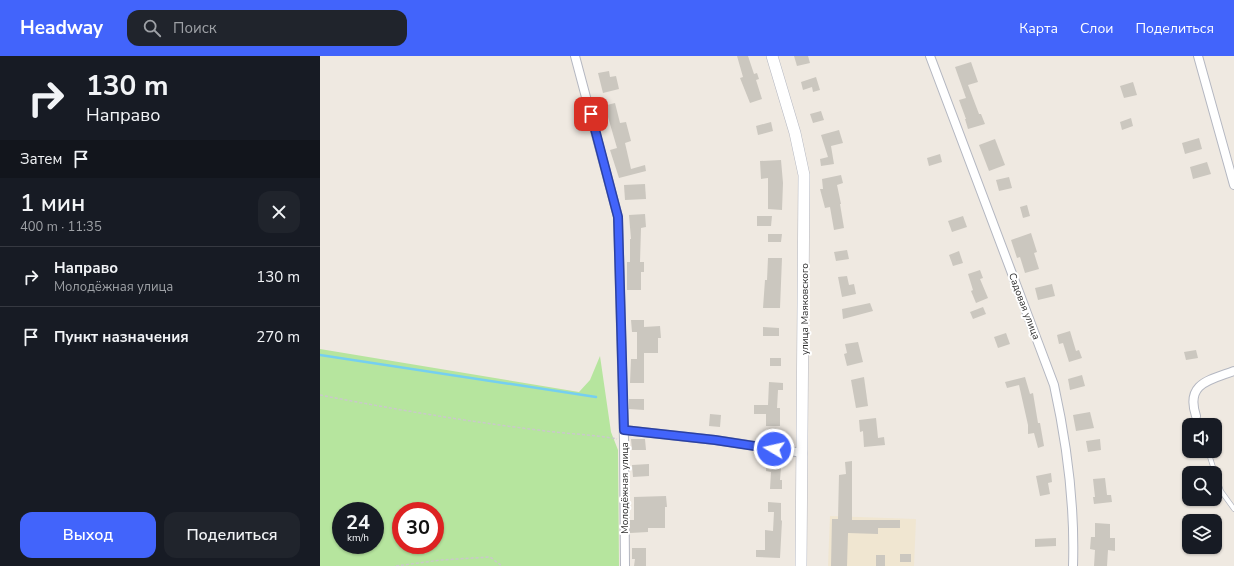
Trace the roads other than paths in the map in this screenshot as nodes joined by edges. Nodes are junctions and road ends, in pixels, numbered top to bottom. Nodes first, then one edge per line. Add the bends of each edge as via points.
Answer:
1 (575, 56) edge
2 (772, 56) edge
3 (930, 56) edge
4 (1198, 56) edge
5 (1234, 185) edge
6 (1234, 371) edge
7 (1196, 416) edge
8 (624, 430) junction
9 (803, 453) junction
10 (1222, 494) edge
11 (1234, 509) edge
12 (625, 566) edge
13 (801, 566) edge
14 (1074, 566) edge

1 - 8 street, Молодёжная улица via 618,217
2 - 9 street, улица Маяковского via 795,133 804,175
3 - 14 street, Садовая улица via 1054,385 1064,429 1072,492
4 - 5 street
6 - 7 street via 1208,379 1196,389 1193,406
8 - 9 street
8 - 12 street, Молодёжная улица
9 - 13 street, улица Маяковского
10 - 11 lane

